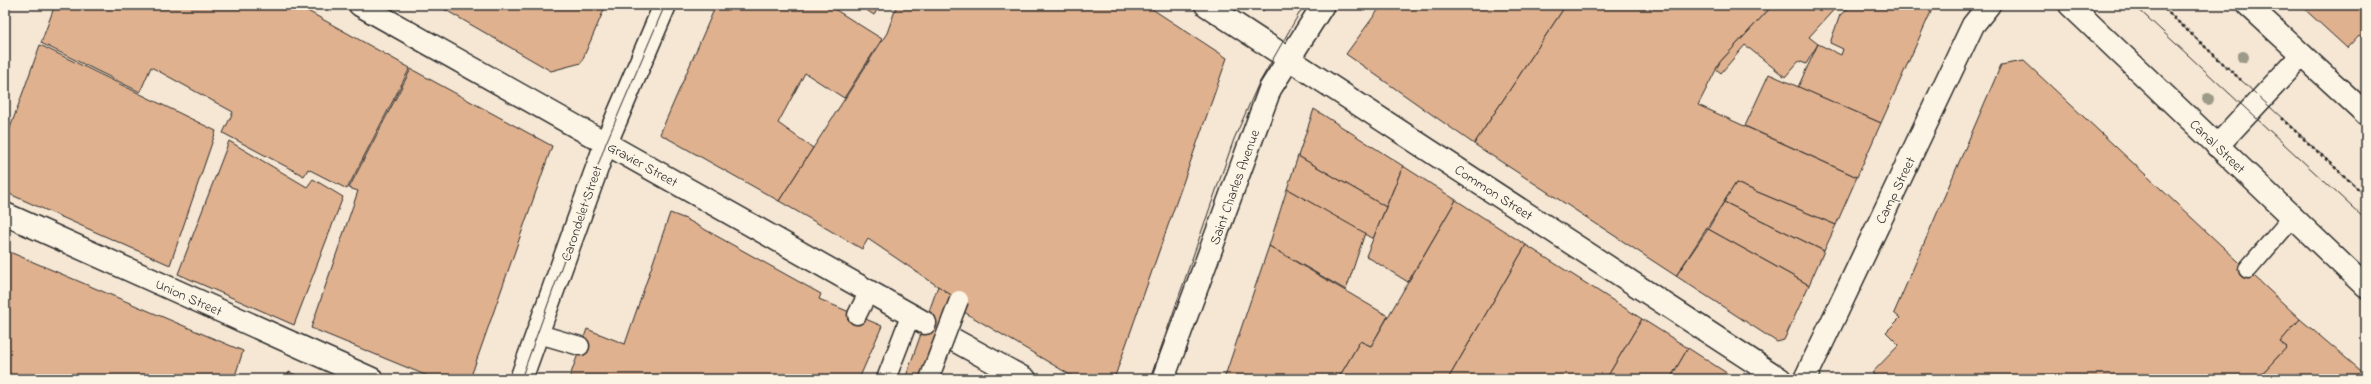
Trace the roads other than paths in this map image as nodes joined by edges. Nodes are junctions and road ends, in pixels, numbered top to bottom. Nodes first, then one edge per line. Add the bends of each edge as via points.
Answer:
1 (360, 5) edge
2 (665, 5) edge
3 (1206, 5) edge
4 (1324, 5) edge
5 (1990, 5) edge
6 (2070, 5) edge
7 (2248, 5) edge
8 (2302, 55) junction
9 (1288, 58) junction
10 (2366, 114) edge
11 (606, 143) junction
12 (2217, 146) junction
13 (5, 214) edge
14 (2293, 218) junction
15 (2248, 269) dead end
16 (2366, 287) edge
17 (869, 291) junction
18 (959, 300) dead end
19 (857, 315) dead end
20 (933, 327) junction
21 (538, 334) junction
22 (580, 346) dead end
23 (372, 379) edge
24 (522, 379) edge
25 (886, 379) edge
26 (923, 379) edge
27 (929, 379) edge
28 (1025, 379) edge
29 (1163, 379) edge
30 (1780, 379) edge
31 (1805, 379) edge

1 - 11 street, Gravier Street
2 - 11 street, Carondelet Street
3 - 9 street, Common Street
4 - 9 street, Saint Charles Avenue
5 - 31 street, Camp Street via 1973,25
6 - 12 street, Canal Street
7 - 8 street
8 - 10 street
8 - 12 street
9 - 29 street, Saint Charles Avenue via 1270,89
9 - 30 street, Common Street
11 - 17 street, Gravier Street
11 - 21 street, Carondelet Street
12 - 14 street, Canal Street
13 - 23 street, Union Street
14 - 15 lane
14 - 16 street, Canal Street
17 - 19 lane
17 - 20 street, Gravier Street
18 - 27 lane, bridge
20 - 25 lane
20 - 26 lane
20 - 28 street, Gravier Street
21 - 22 lane
21 - 24 street, Carondelet Street

